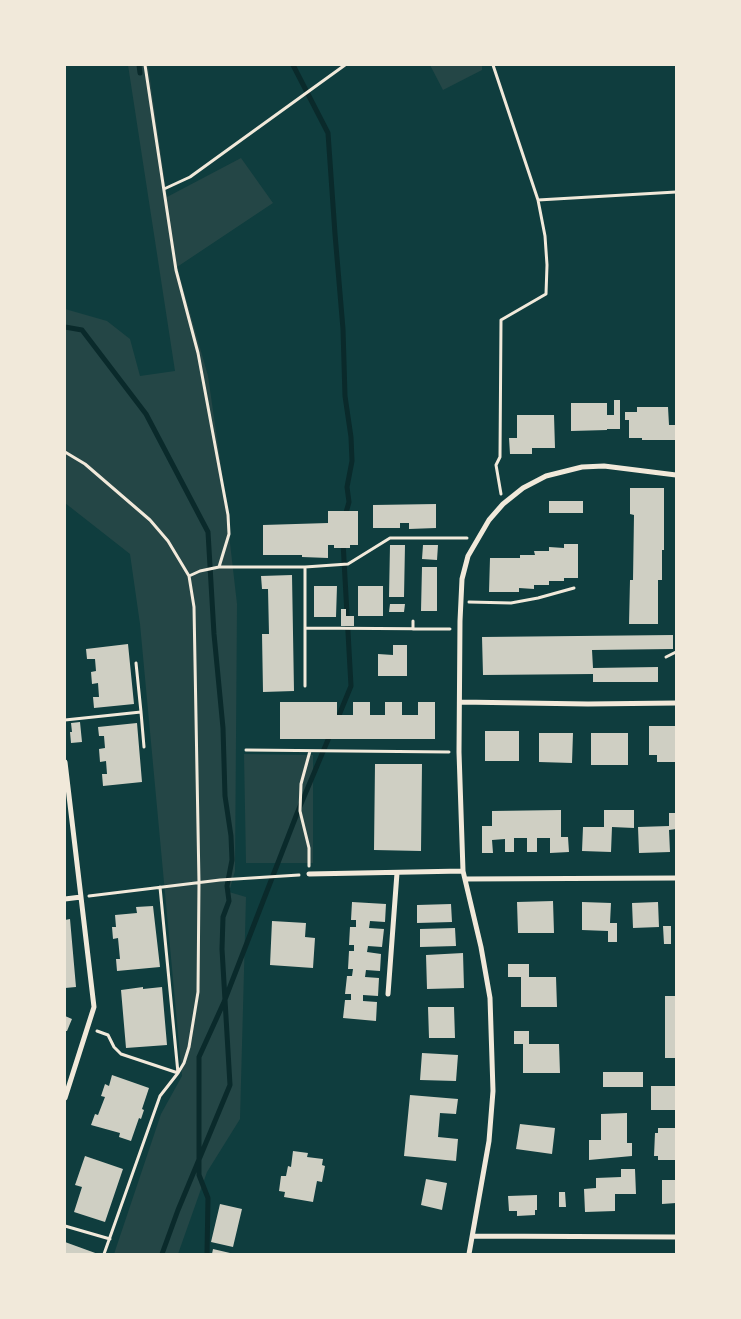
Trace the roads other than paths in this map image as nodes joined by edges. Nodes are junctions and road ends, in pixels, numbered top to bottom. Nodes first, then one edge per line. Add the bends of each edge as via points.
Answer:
1 (676, 475) edge
2 (460, 702) junction
3 (676, 704) edge
4 (65, 762) edge
5 (462, 871) junction
6 (397, 873) junction
7 (309, 874) road end
8 (676, 878) edge
9 (465, 879) junction
10 (81, 897) junction
11 (65, 898) edge
12 (388, 994) dead end
13 (65, 1098) edge
14 (473, 1236) junction
15 (676, 1237) edge
16 (469, 1254) edge

1 - 2 street via 604,466 582,467 546,476 503,504 477,538 462,579
2 - 3 street
2 - 5 street
4 - 10 street
5 - 6 street
5 - 9 street
6 - 7 street
6 - 12 street
8 - 9 street
9 - 14 street via 490,998 492,1034 493,1091 489,1141
10 - 11 street
10 - 13 street via 94,1007
14 - 15 street
14 - 16 street

